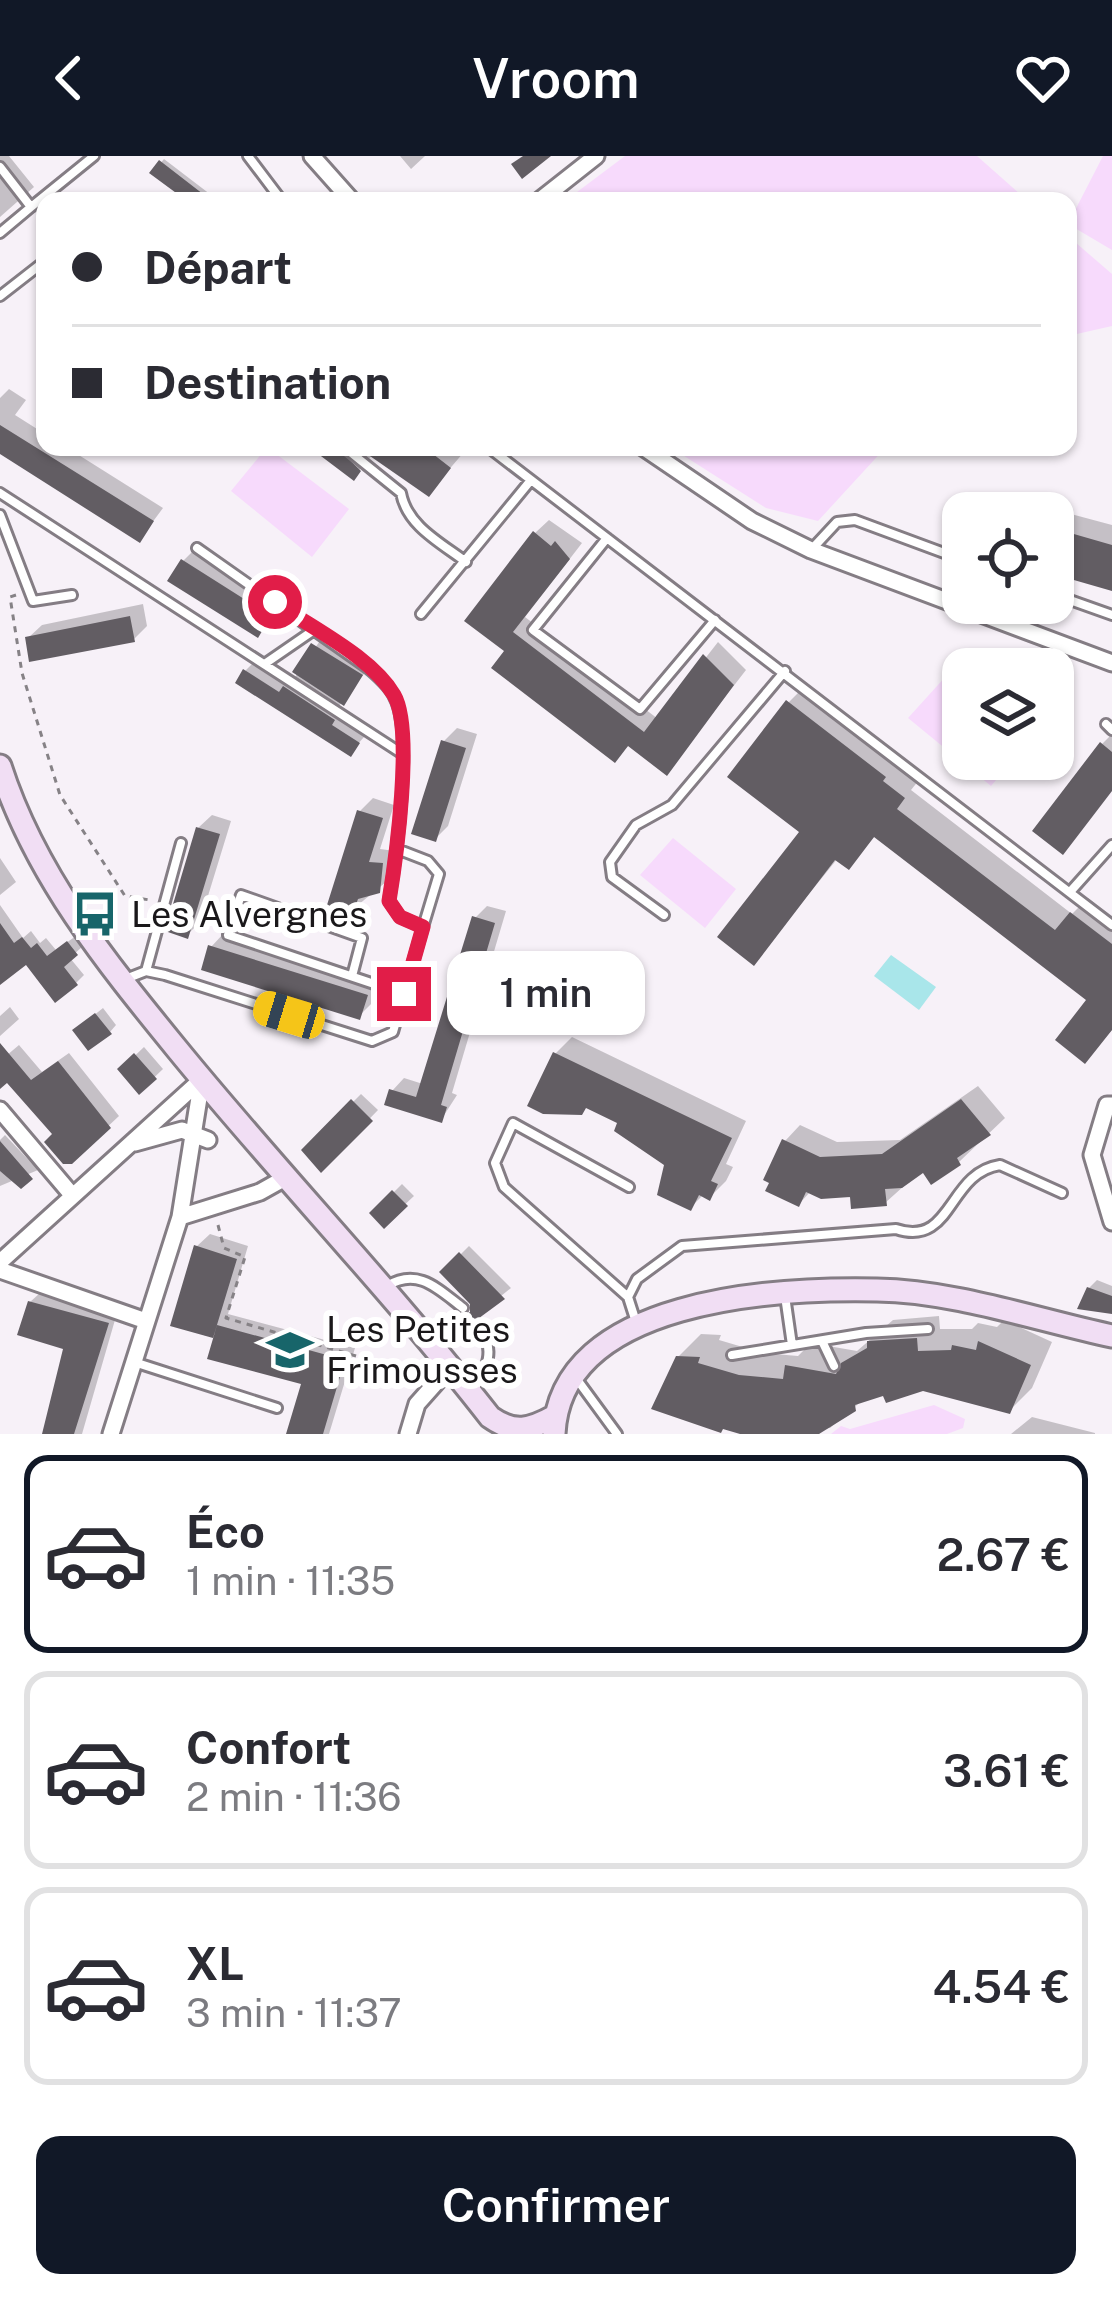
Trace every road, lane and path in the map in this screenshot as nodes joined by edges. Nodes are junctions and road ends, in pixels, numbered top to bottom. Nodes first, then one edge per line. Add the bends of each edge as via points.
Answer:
1 (94, 156) edge
2 (248, 156) edge
3 (313, 156) edge
4 (596, 156) edge
5 (0, 167) edge
6 (50, 192) edge
7 (275, 192) edge
8 (344, 192) edge
9 (550, 192) edge
10 (36, 204) edge
11 (32, 207) junction
12 (0, 232) edge
13 (36, 268) edge
14 (0, 296) edge
15 (355, 456) edge
16 (500, 456) edge
17 (656, 456) edge
18 (531, 480) junction
19 (0, 493) edge
20 (0, 515) edge
21 (607, 538) junction
22 (197, 548) dead end
23 (811, 550) junction
24 (942, 552) edge
25 (466, 562) junction
26 (29, 591) junction
27 (72, 595) dead end
28 (1074, 601) edge
29 (422, 614) dead end
30 (1112, 615) edge
31 (715, 620) junction
32 (314, 630) junction
33 (1112, 662) edge
34 (265, 663) junction
35 (785, 671) junction
36 (401, 753) junction
37 (0, 766) edge
38 (181, 843) dead end
39 (1112, 845) edge
40 (398, 849) junction
41 (1070, 892) junction
42 (164, 902) junction
43 (664, 915) dead end
44 (1112, 925) edge
45 (423, 927) junction
46 (146, 971) junction
47 (352, 976) junction
48 (121, 981) junction
49 (404, 994) junction
50 (202, 1079) junction
51 (1112, 1105) edge
52 (0, 1110) edge
53 (236, 1120) junction
54 (201, 1136) junction
55 (133, 1144) junction
56 (285, 1178) junction
57 (629, 1187) dead end
58 (1062, 1193) dead end
59 (72, 1196) junction
60 (180, 1217) junction
61 (216, 1218) dead end
62 (1112, 1222) edge
63 (0, 1266) edge
64 (382, 1289) junction
65 (784, 1296) junction
66 (628, 1297) junction
67 (464, 1308) dead end
68 (146, 1321) junction
69 (479, 1324) dead end
70 (637, 1324) junction
71 (928, 1329) dead end
72 (1112, 1336) edge
73 (823, 1343) junction
74 (792, 1345) junction
75 (732, 1355) dead end
76 (133, 1362) junction
77 (835, 1366) dead end
78 (442, 1373) junction
79 (575, 1377) junction
80 (472, 1394) junction
81 (277, 1408) dead end
82 (555, 1425) edge
83 (492, 1426) edge
84 (111, 1434) edge
85 (409, 1434) edge
86 (617, 1434) edge

1 - 6 lane
2 - 7 lane
3 - 8 street
4 - 9 street
5 - 11 lane
10 - 11 lane
11 - 12 lane
13 - 14 lane
15 - 25 lane via 401,493 423,530
16 - 18 lane
17 - 23 street
18 - 21 lane
18 - 25 lane
19 - 34 lane
20 - 26 lane
21 - 31 lane
21 - 31 lane via 533,630 640,709
22 - 32 lane
23 - 24 lane via 837,522 855,520
23 - 33 street
25 - 29 lane
26 - 27 lane via 33,602
26 - 42 path via 10,597 22,673 60,795 125,896
28 - 30 lane
31 - 35 lane
32 - 34 lane
32 - 36 lane via 394,694
34 - 36 lane
35 - 41 lane
35 - 43 lane via 672,805 636,825 610,862 612,878
36 - 40 lane
37 - 48 street via 40,863
38 - 42 lane
39 - 41 lane
40 - 45 lane via 389,901 400,917
40 - 45 lane via 439,874
41 - 44 lane
42 - 46 lane
45 - 49 lane
46 - 48 lane
46 - 49 lane via 372,1041 393,1032
47 - 47 lane via 228,934 241,896 362,938
47 - 49 lane
48 - 50 street
50 - 53 street
50 - 54 street
50 - 55 street
51 - 62 street via 1092,1154
52 - 59 street
53 - 54 street
53 - 56 street
54 - 55 street
54 - 60 street
55 - 59 street
56 - 60 street
56 - 64 street
57 - 66 lane via 513,1123 495,1163 503,1187
58 - 66 lane via 990,1166 962,1188 932,1232 682,1246 637,1279
59 - 63 street
60 - 68 street
61 - 78 path via 224,1248 245,1257 226,1318
63 - 68 street
64 - 67 lane via 403,1276 423,1279
64 - 78 street
65 - 70 street via 687,1306
65 - 72 street via 879,1290
65 - 74 lane
66 - 70 lane
68 - 76 street
69 - 80 lane via 490,1360
70 - 79 street
71 - 73 lane
73 - 74 lane
73 - 77 lane
74 - 75 lane
76 - 81 lane
76 - 84 street
78 - 80 street
78 - 85 street via 417,1404
79 - 82 street
79 - 86 lane
80 - 83 street
82 - 83 street

